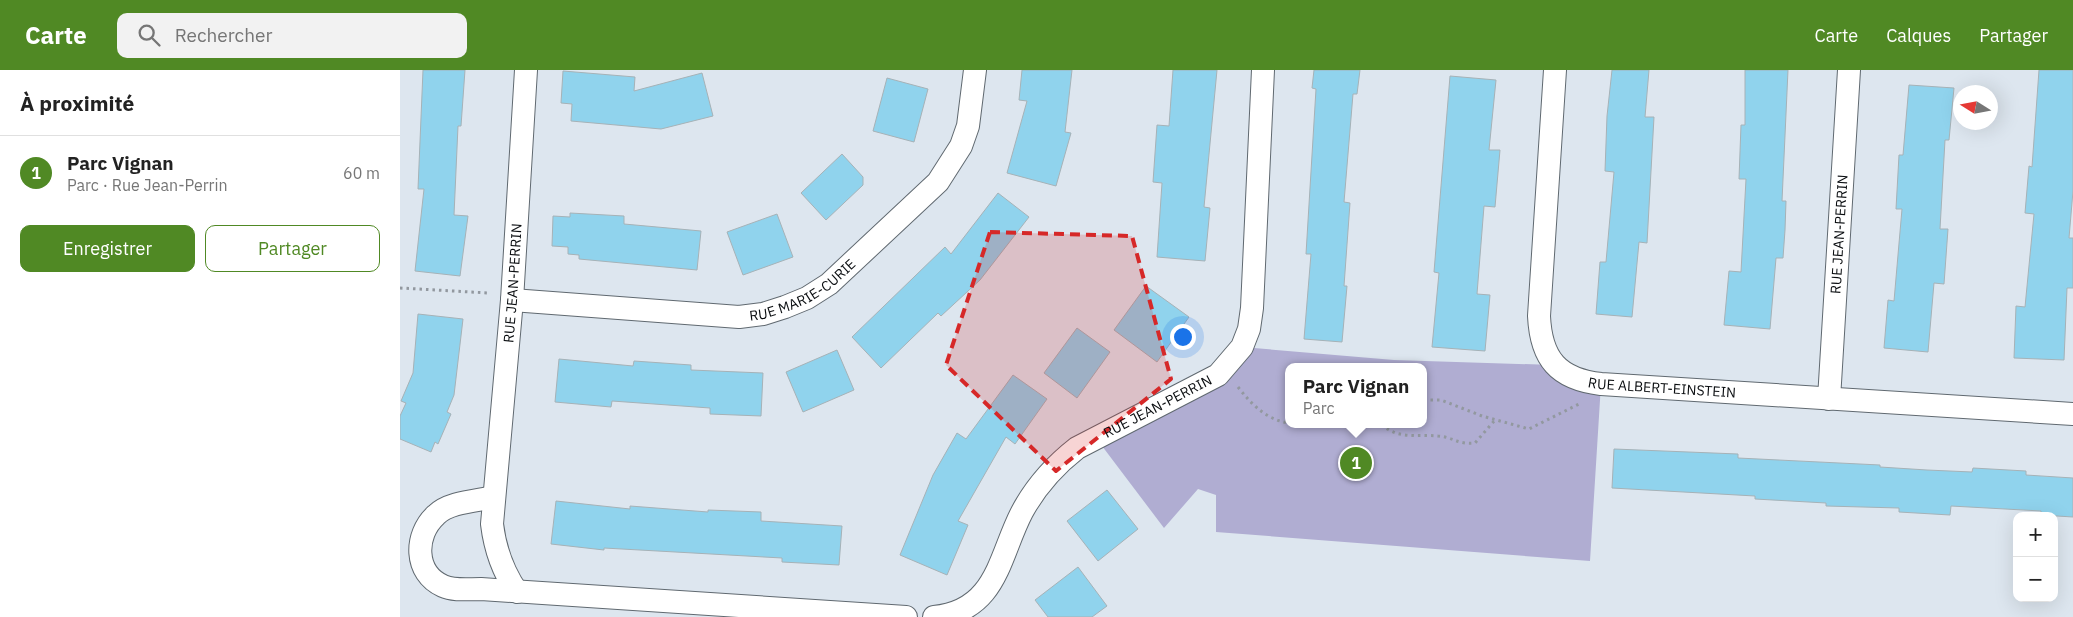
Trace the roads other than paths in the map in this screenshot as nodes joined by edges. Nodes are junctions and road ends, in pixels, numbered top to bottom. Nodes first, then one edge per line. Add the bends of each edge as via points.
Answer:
1 (526, 70) edge
2 (975, 70) edge
3 (1263, 70) edge
4 (1555, 70) edge
5 (1848, 70) edge
6 (512, 297) junction
7 (1829, 399) junction
8 (2073, 414) edge
9 (494, 497) junction
10 (516, 592) junction
11 (906, 617) edge
12 (934, 617) edge

1 - 6 street, RUE JEAN-PERRIN
2 - 6 street, RUE MARIE-CURIE via 968,126 956,155 938,182 829,284 807,298 763,314 739,317
3 - 12 street, RUE JEAN-PERRIN via 1251,315 1242,348 1218,376 1077,448 1059,462 1045,476 1022,513 992,583 963,611
4 - 7 street, RUE ALBERT-EINSTEIN via 1539,316 1540,334 1554,365 1582,382
5 - 7 street, RUE JEAN-PERRIN
6 - 9 street, RUE JEAN-PERRIN
7 - 8 street, RUE ALBERT-EINSTEIN
9 - 10 street, RUE JEAN-PERRIN via 494,541 504,574
9 - 10 street via 436,514 422,538 422,566 430,578 444,586
10 - 11 street

